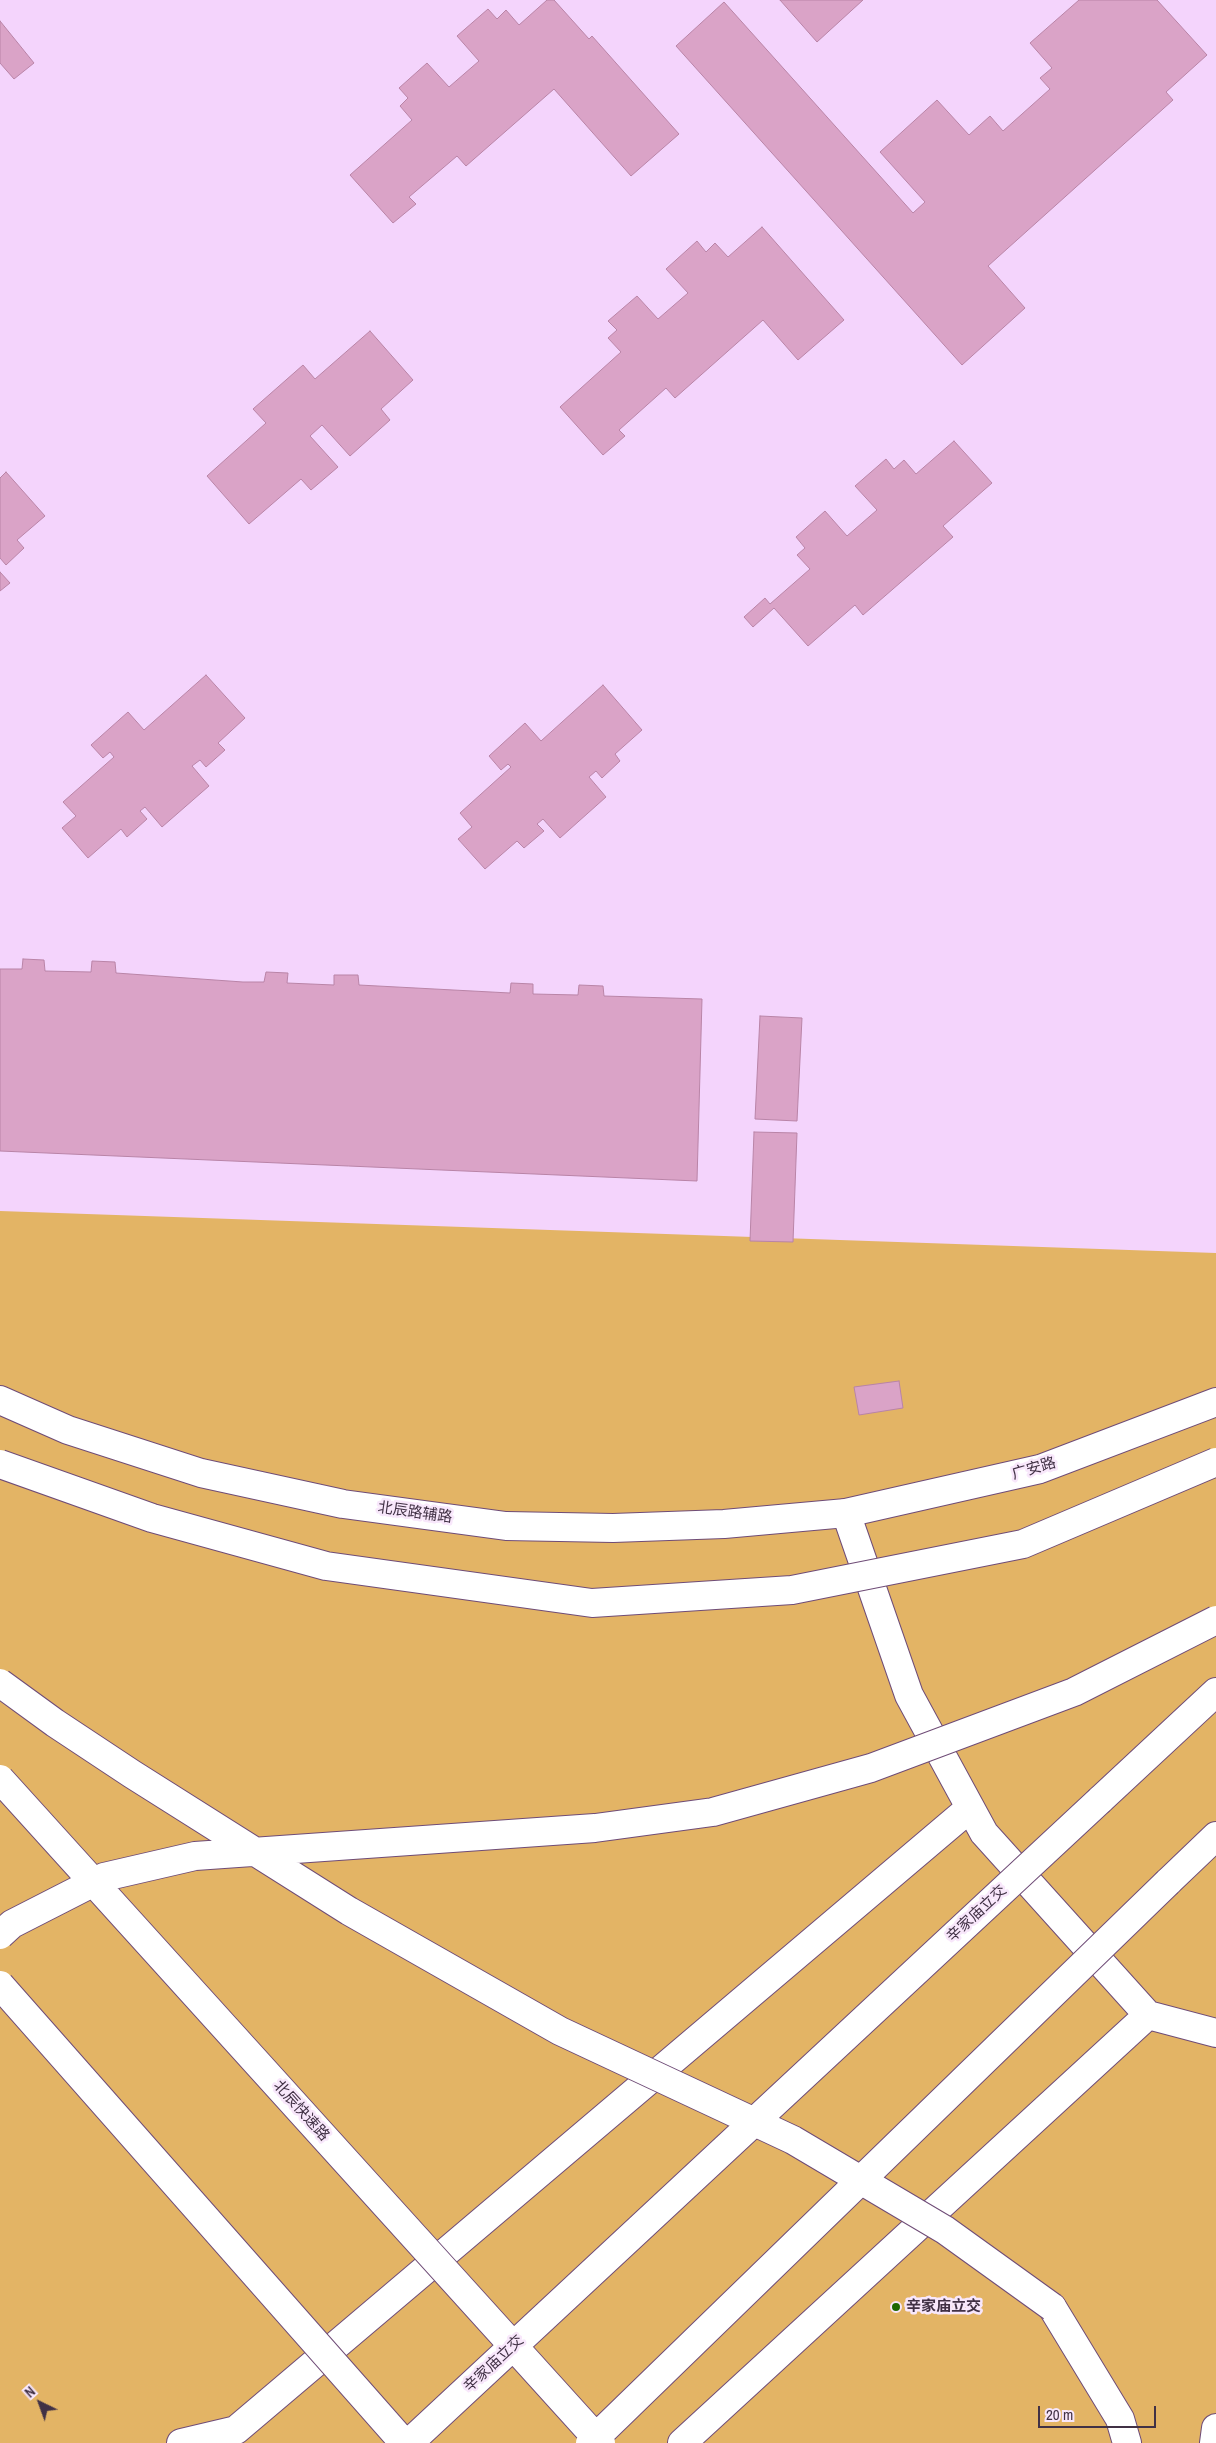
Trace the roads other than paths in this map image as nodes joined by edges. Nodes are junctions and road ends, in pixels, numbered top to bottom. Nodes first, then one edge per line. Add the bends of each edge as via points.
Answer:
1 (0, 1400) edge
2 (1216, 1402) edge
3 (1216, 1462) edge
4 (0, 1464) edge
5 (846, 1513) junction
6 (1216, 1620) edge
7 (0, 1683) edge
8 (1216, 1692) edge
9 (0, 1780) edge
10 (970, 1808) junction
11 (1216, 1836) edge
12 (0, 1935) edge
13 (0, 1985) edge
14 (1148, 2015) junction
15 (1216, 2034) edge
16 (1216, 2428) edge
17 (242, 2437) edge
18 (181, 2443) edge
19 (404, 2443) edge
20 (409, 2443) edge
21 (590, 2443) edge
22 (601, 2443) edge
23 (682, 2443) edge
24 (1127, 2443) edge
25 (1214, 2443) edge

1 - 5 main road, 北辰路辅路 via 68,1430 200,1473 343,1504 506,1526 613,1528 724,1524
2 - 5 main road, 广安路 via 1040,1469
3 - 4 main road, bridge via 1023,1544 792,1590 592,1603 326,1566 152,1518
5 - 10 main road via 909,1695
6 - 12 main road, bridge via 1074,1692 871,1768 713,1812 596,1828 195,1856 104,1877 12,1924
7 - 24 main road, bridge via 55,1724 358,1916 560,2031 793,2140 945,2230 1052,2307 1120,2419
8 - 20 main road, 辛家庙立交, bridge
9 - 22 main road, 北辰快速路, bridge
10 - 14 main road via 984,1833
10 - 17 main road
11 - 21 main road, bridge
13 - 19 main road, bridge
14 - 15 main road
14 - 23 main road
16 - 25 main road
17 - 18 main road

